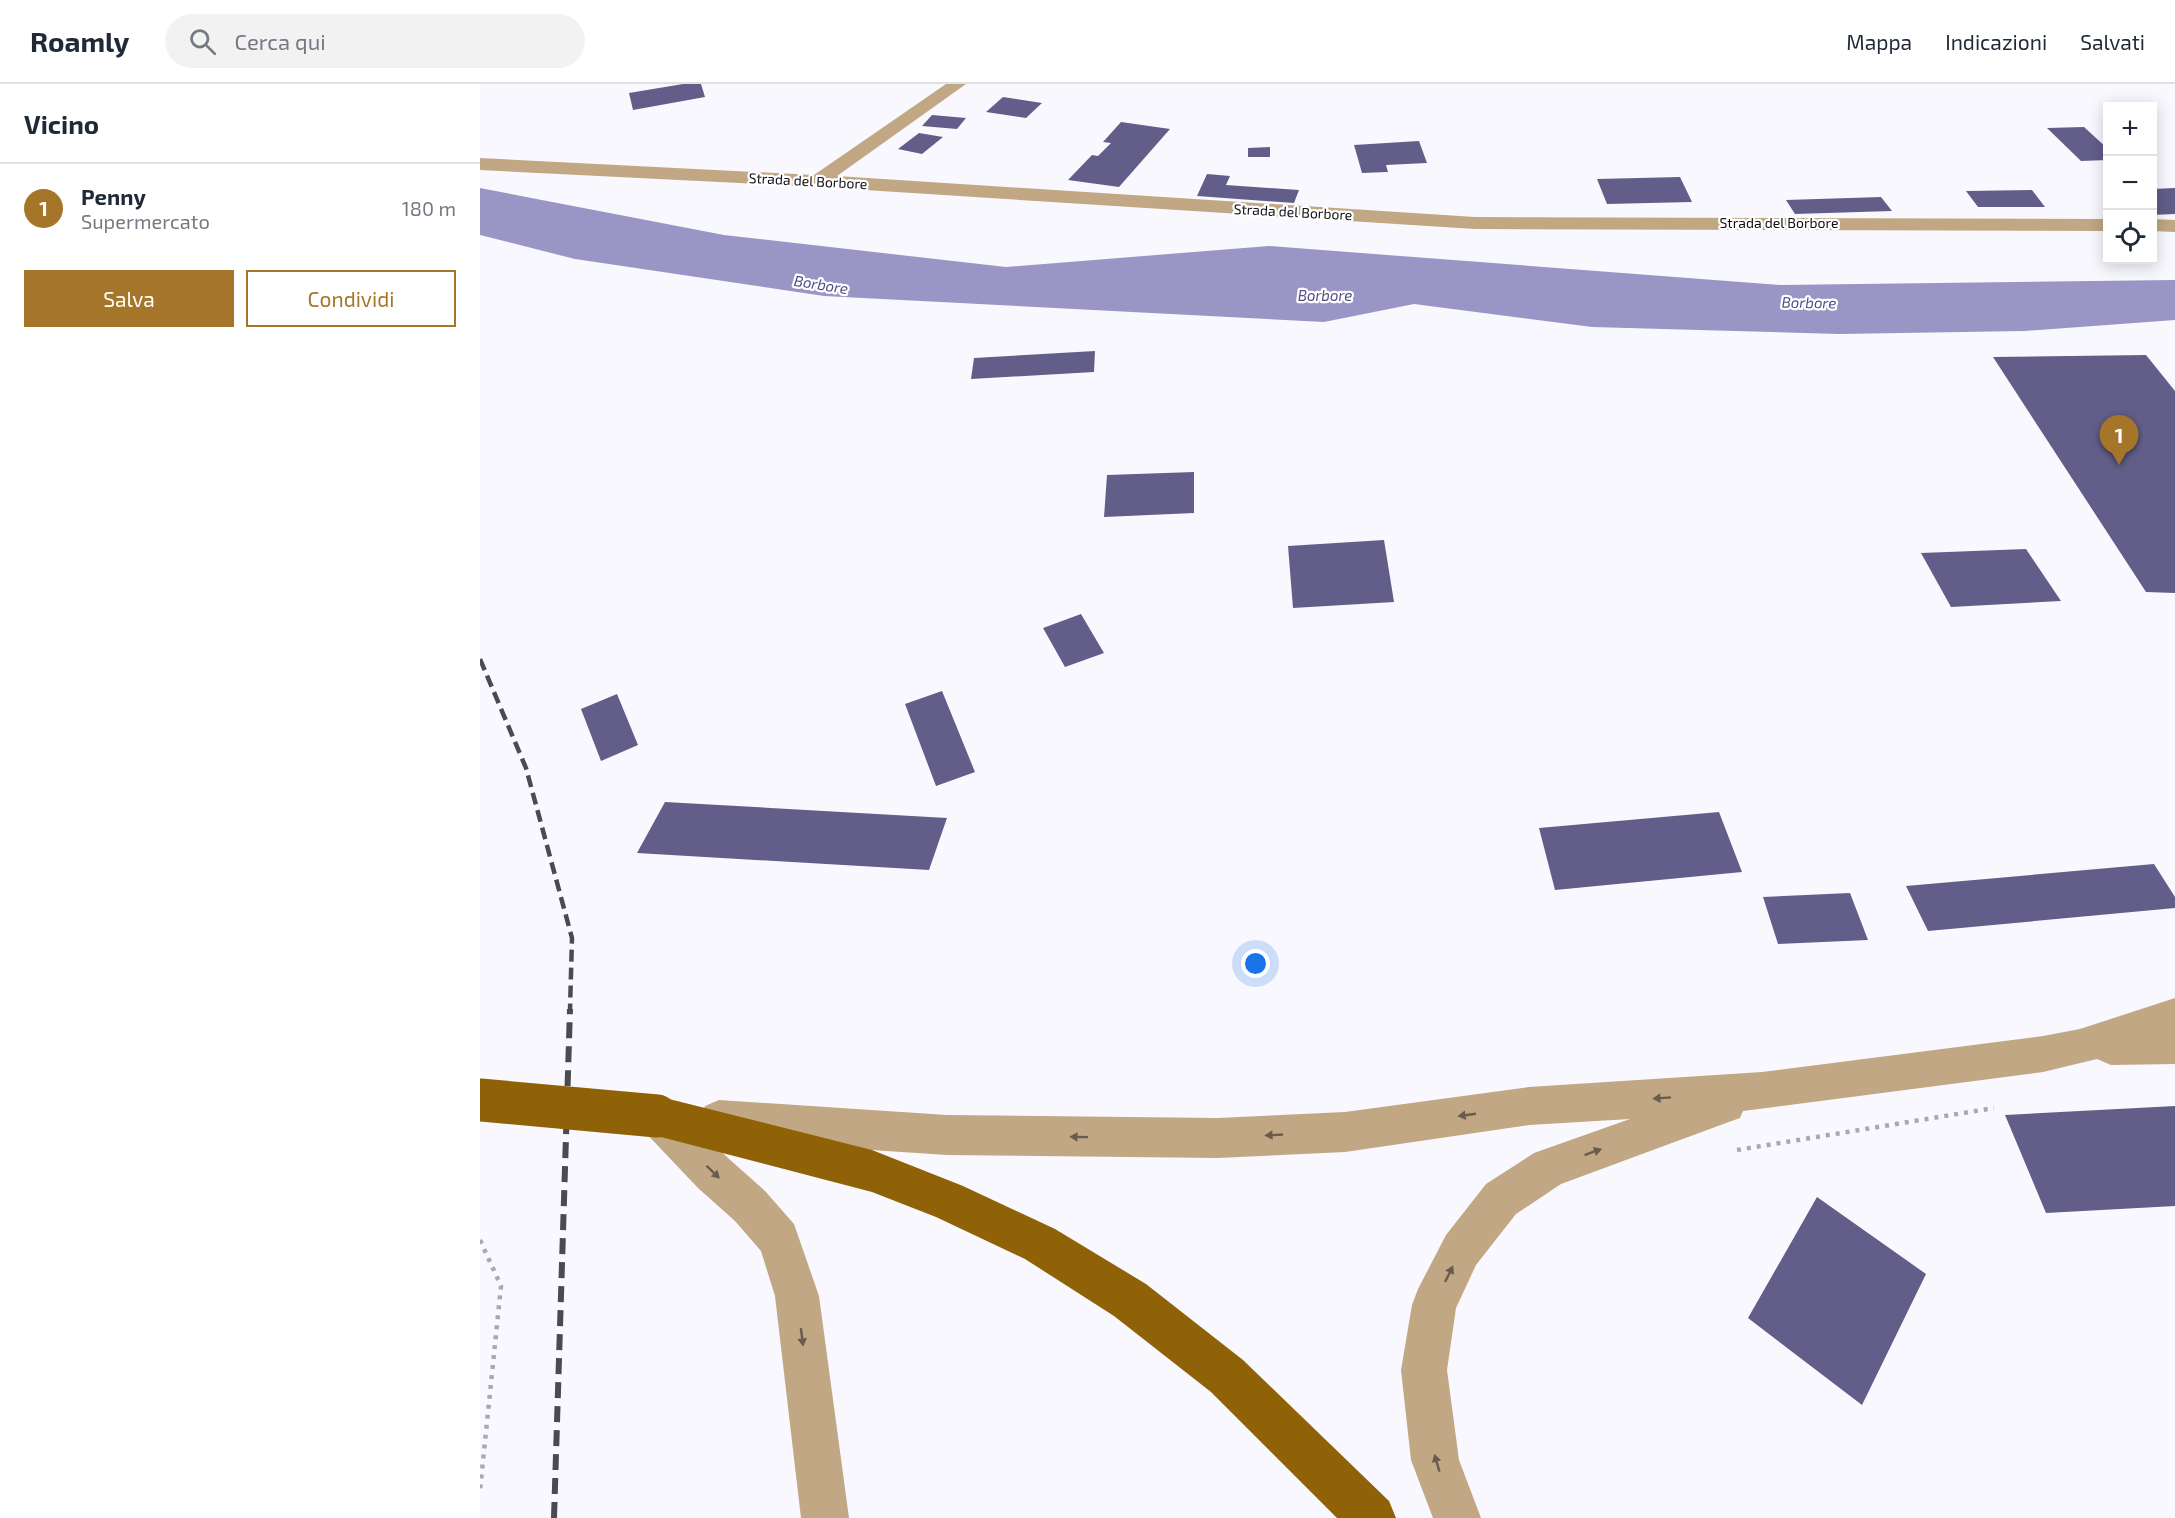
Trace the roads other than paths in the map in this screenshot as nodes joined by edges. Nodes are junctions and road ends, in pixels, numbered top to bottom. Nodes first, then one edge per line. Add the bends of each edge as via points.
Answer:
1 (957, 84) edge
2 (480, 165) edge
3 (818, 181) junction
4 (2103, 225) edge
5 (2157, 225) edge
6 (2175, 225) edge
7 (2175, 1015) edge
8 (2175, 1046) edge
9 (2080, 1047) junction
10 (1762, 1091) junction
11 (480, 1100) edge
12 (657, 1116) junction
13 (825, 1518) edge
14 (1372, 1518) edge
15 (1457, 1518) edge

1 - 3 street
2 - 3 street, Strada del Borbore
3 - 4 street, Strada del Borbore via 1475,223
5 - 6 street
7 - 9 street
8 - 9 street
9 - 10 street
10 -> 12 street via 1529,1106 1345,1132 1218,1138 947,1135
15 -> 10 street via 1435,1460 1424,1370 1434,1305 1461,1250 1501,1199 1549,1168
11 - 12 main road, bridge
12 -> 13 street via 779,1239 797,1296
12 - 14 main road via 872,1171 1040,1244 1130,1300 1227,1376

